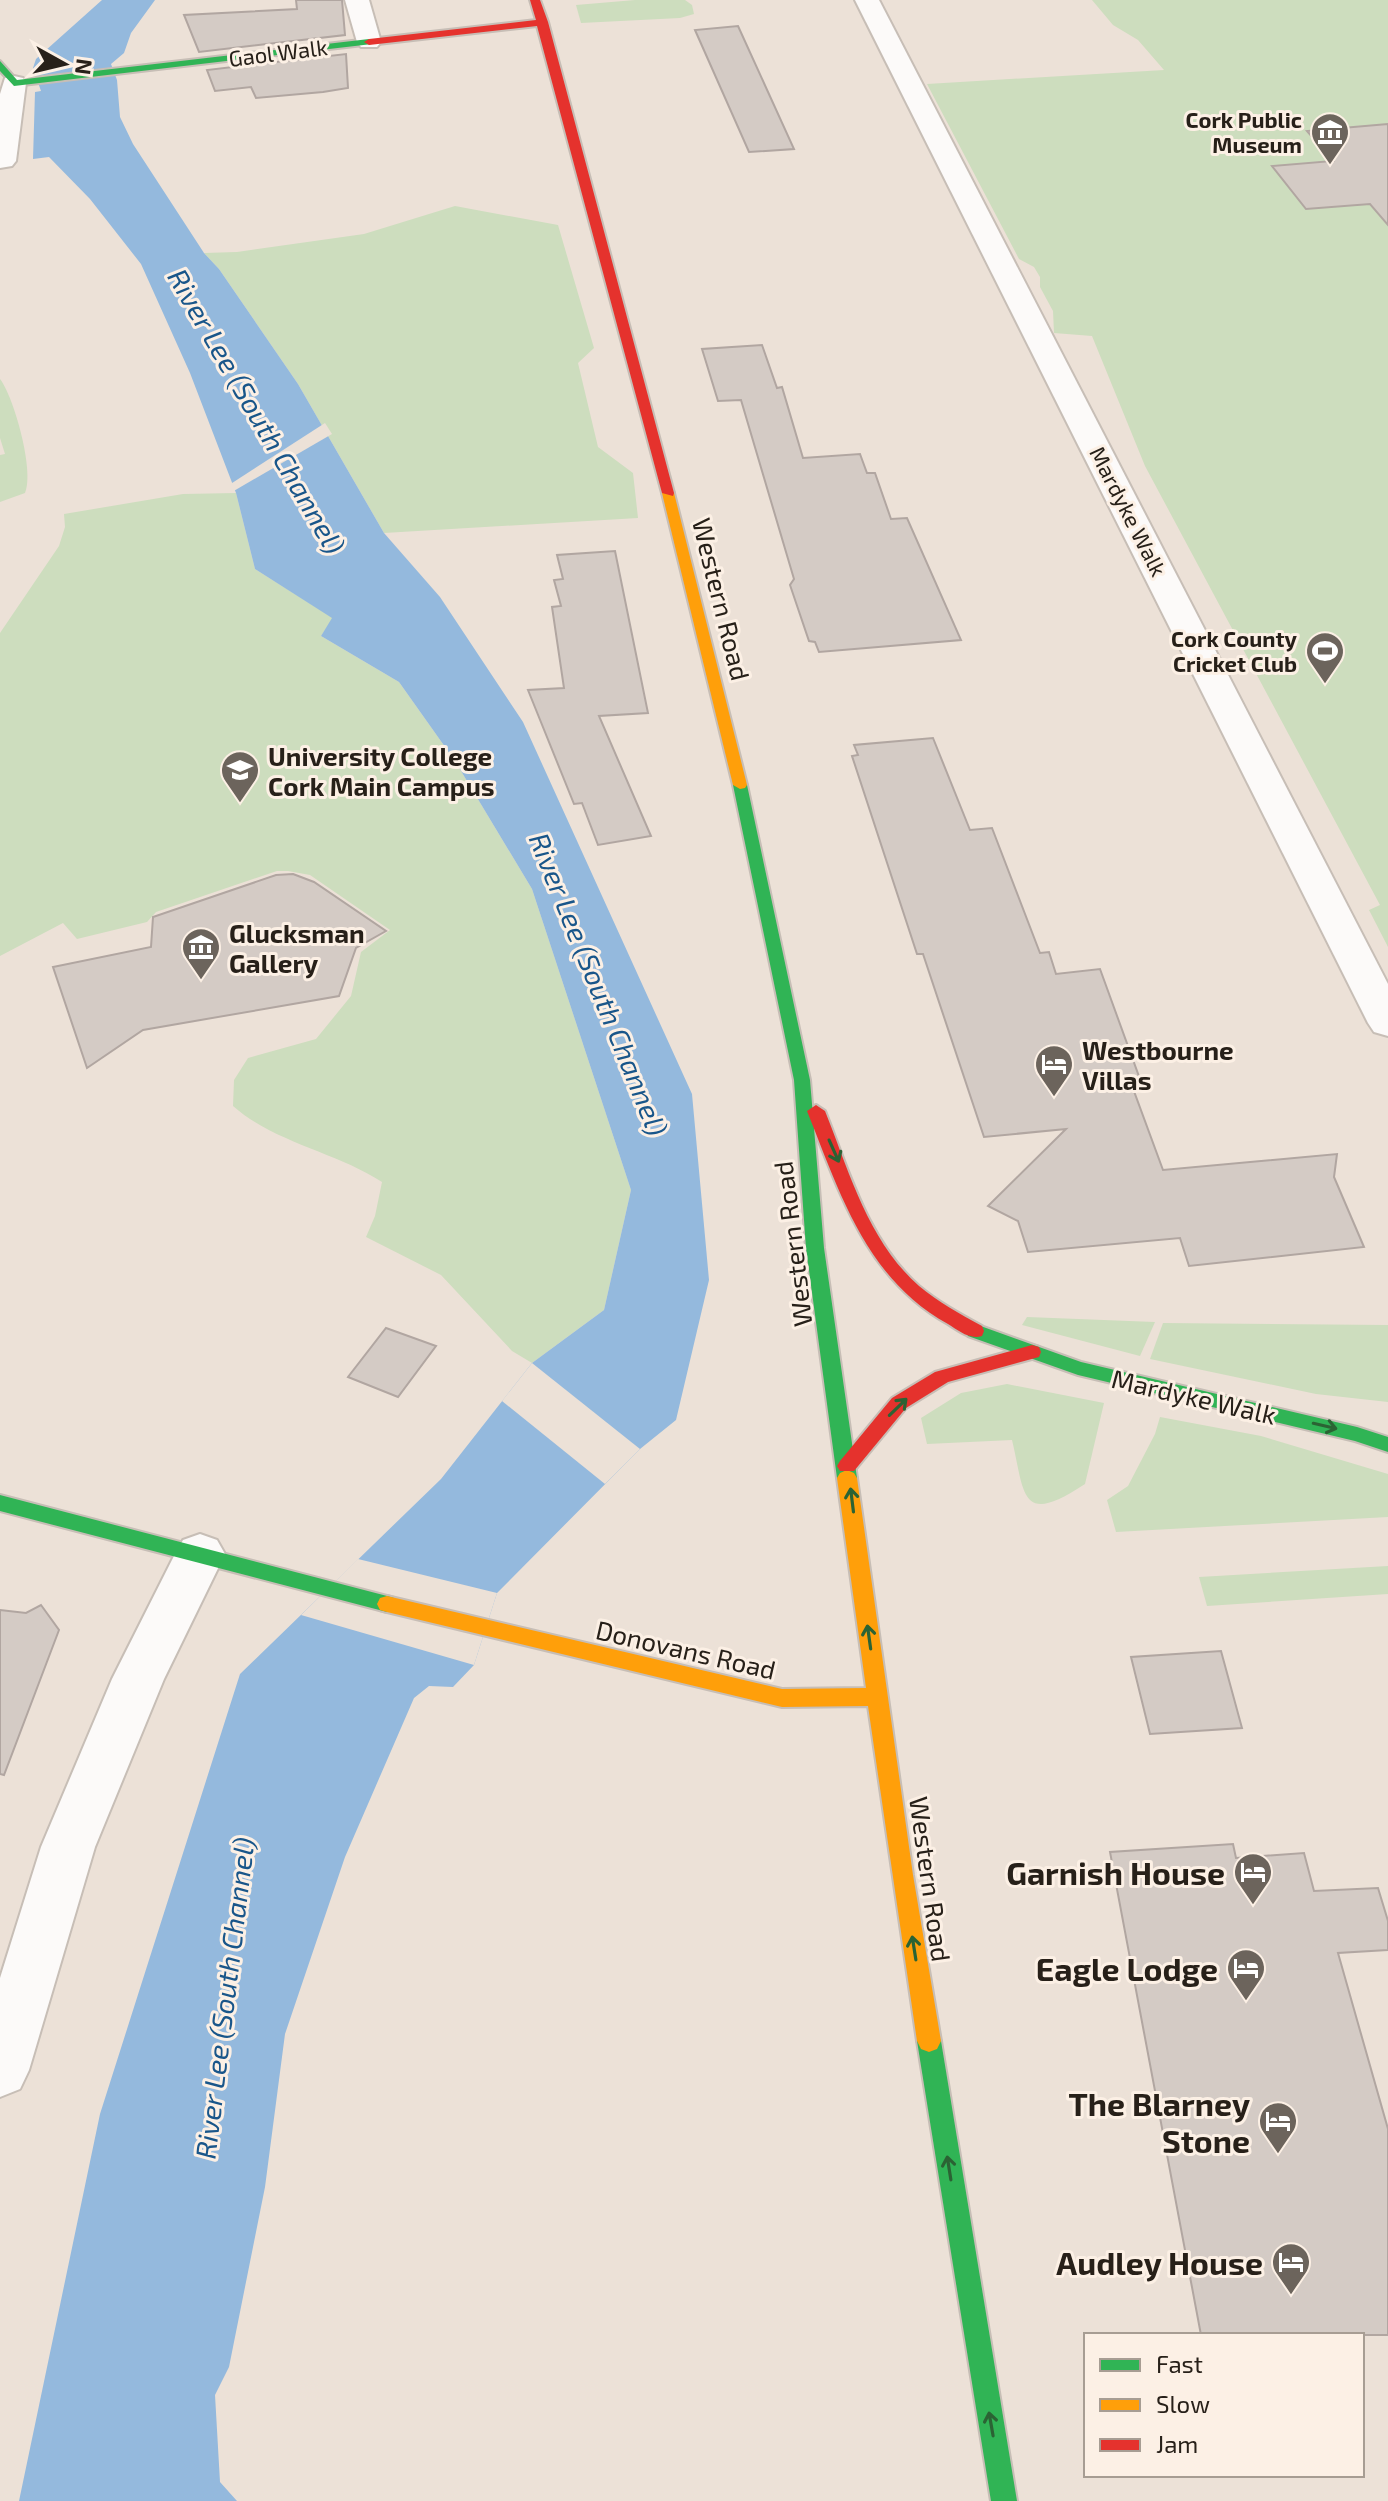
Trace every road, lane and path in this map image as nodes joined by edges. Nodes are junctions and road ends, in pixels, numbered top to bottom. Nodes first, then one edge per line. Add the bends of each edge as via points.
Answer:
1 (357, 0) edge
2 (535, 0) edge
3 (867, 0) edge
4 (543, 22) junction
5 (369, 42) junction
6 (17, 76) edge
7 (3, 161) dead end
8 (1388, 1023) edge
9 (802, 1080) junction
10 (1032, 1352) junction
11 (1378, 1435) edge
12 (847, 1466) junction
13 (0, 1503) edge
14 (200, 1554) junction
15 (878, 1697) junction
16 (0, 2070) edge
17 (1004, 2501) edge

1 - 5 street
2 - 4 main road, Western Road
3 - 8 street, Mardyke Walk
4 - 5 main road, Gaol Walk
4 - 9 main road, Western Road via 694,588
5 - 6 main road, Gaol Walk via 113,71
6 - 7 street, Gaol Walk
9 -> 10 main road, Mardyke Walk via 856,1217 896,1278 954,1320
9 - 12 main road, Western Road via 815,1248
10 -> 11 main road, Mardyke Walk via 1135,1382
12 -> 10 main road via 899,1403 942,1377
15 -> 12 main road, Western Road
13 - 14 main road
14 - 15 main road, Donovans Road via 485,1630 782,1698
14 - 16 street via 138,1679 68,1847
17 -> 15 main road, Western Road

